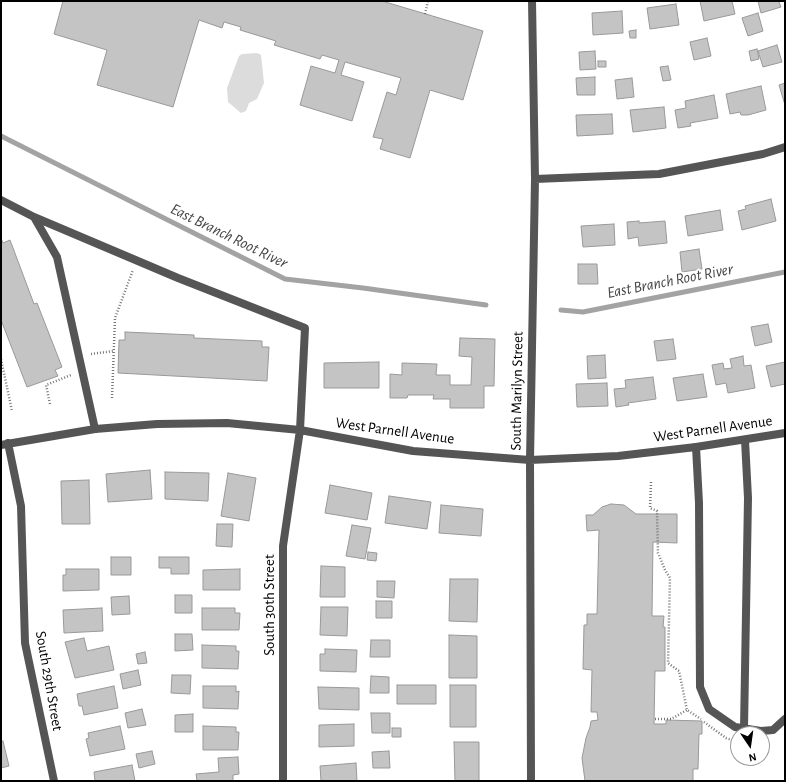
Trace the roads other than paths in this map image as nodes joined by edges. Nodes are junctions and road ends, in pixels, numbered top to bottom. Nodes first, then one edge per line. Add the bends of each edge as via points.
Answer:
1 (532, 1) edge
2 (785, 147) edge
3 (535, 179) junction
4 (1, 200) edge
5 (34, 217) junction
6 (95, 429) junction
7 (300, 430) junction
8 (785, 433) edge
9 (745, 440) junction
10 (4, 444) edge
11 (696, 447) junction
12 (530, 460) junction
13 (785, 719) edge
14 (734, 726) edge
15 (744, 726) edge
16 (770, 730) edge
17 (54, 781) edge
18 (283, 781) edge
19 (531, 781) edge

1 - 3 street, South Marilyn Street
2 - 3 street via 763,154 659,174
3 - 12 street, South Marilyn Street
4 - 5 street
5 - 6 street via 57,257
5 - 7 street, South 30th Street via 305,328
6 - 7 street, West Parnell Avenue via 157,424 227,423
6 - 10 street, West Parnell Avenue
7 - 12 street, West Parnell Avenue via 413,450
7 - 18 street, South 30th Street via 283,546
8 - 9 street, West Parnell Avenue
9 - 11 street, West Parnell Avenue
9 - 15 street via 748,498
10 - 17 street, South 29th Street via 21,506 25,643
11 - 12 street, West Parnell Avenue via 618,456
11 - 14 street via 699,503 700,687 709,709
12 - 19 street, South Marilyn Street
13 - 16 street

